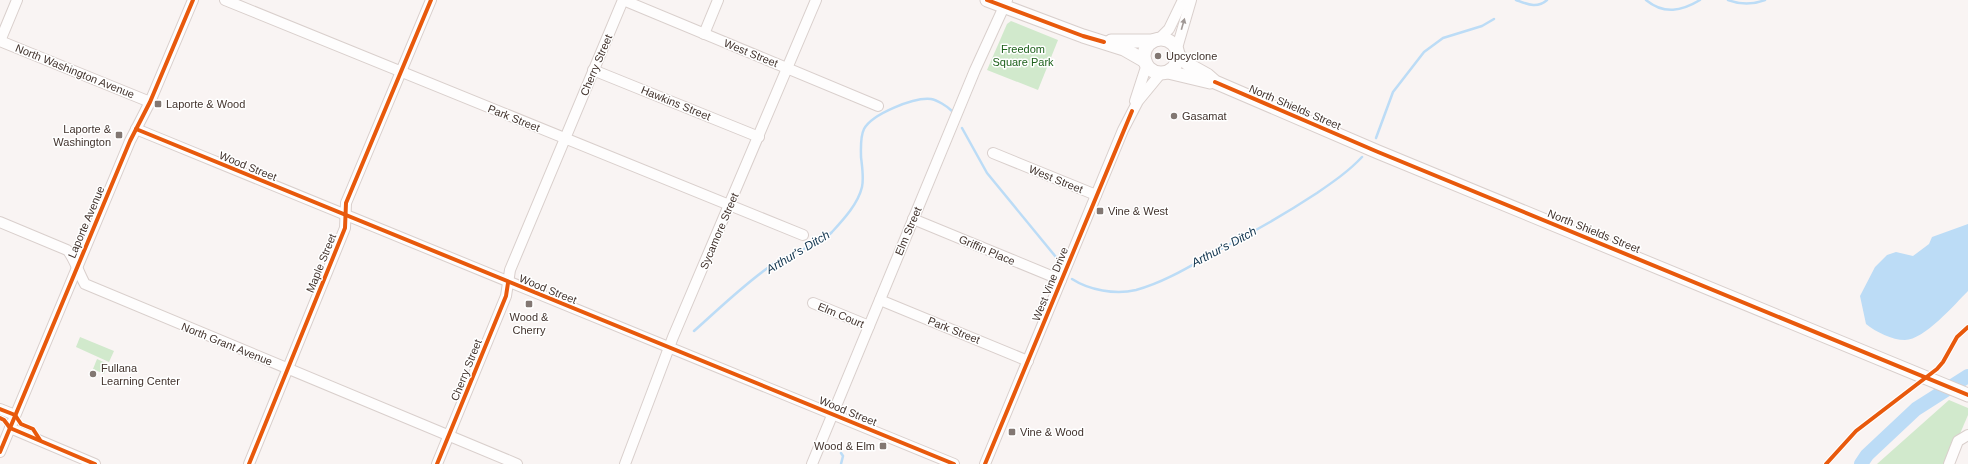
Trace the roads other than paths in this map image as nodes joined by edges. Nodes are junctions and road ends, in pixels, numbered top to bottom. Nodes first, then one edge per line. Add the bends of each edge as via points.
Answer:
1 (17, 0) edge
2 (193, 0) edge
3 (226, 0) edge
4 (431, 0) edge
5 (623, 0) edge
6 (718, 0) edge
7 (816, 0) edge
8 (987, 0) edge
9 (1183, 0) edge
10 (1191, 0) edge
11 (1006, 3) edge
12 (704, 34) junction
13 (1156, 40) junction
14 (0, 41) edge
15 (1104, 42) junction
16 (1177, 52) junction
17 (1146, 63) junction
18 (788, 68) junction
19 (593, 70) junction
20 (400, 72) junction
21 (1164, 72) junction
22 (1215, 82) junction
23 (150, 102) junction
24 (878, 106) dead end
25 (1132, 111) junction
26 (136, 129) junction
27 (759, 136) junction
28 (565, 139) junction
29 (993, 153) dead end
30 (1096, 195) junction
31 (729, 206) junction
32 (345, 215) junction
33 (914, 219) junction
34 (0, 222) edge
35 (803, 236) dead end
36 (76, 268) junction
37 (1061, 280) junction
38 (508, 282) junction
39 (880, 300) junction
40 (813, 303) dead end
41 (869, 326) junction
42 (669, 347) junction
43 (1028, 361) junction
44 (288, 369) junction
45 (1968, 395) edge
46 (0, 408) edge
47 (15, 415) junction
48 (833, 415) junction
49 (10, 428) junction
50 (1968, 435) edge
51 (449, 436) junction
52 (0, 452) edge
53 (95, 464) edge
54 (249, 464) edge
55 (437, 464) edge
56 (517, 464) edge
57 (625, 464) edge
58 (812, 464) edge
59 (954, 464) edge
60 (985, 464) edge
61 (1949, 464) edge

1 - 14 street
2 - 23 street, Laporte Avenue
3 - 20 street, Park Street
4 - 20 street, Maple Street
5 - 12 street, West Street
5 - 19 street, Cherry Street
6 - 12 street
7 - 18 street, Sycamore Street
8 - 11 main road
9 - 13 street via 1169,29
16 -> 10 street
11 - 15 main road via 1083,36
11 - 33 street, Elm Street
12 - 18 street, West Street
13 - 15 main road
13 - 16 main road via 1168,40
13 - 17 main road via 1146,50
14 - 23 street, North Washington Avenue
15 - 17 main road via 1131,52
16 - 21 main road via 1176,64
16 - 22 main road, North Shields Street via 1189,65 1208,75
17 - 21 main road via 1153,71
17 - 25 street, West Vine Drive
18 - 24 street, West Street
18 - 27 street, Sycamore Street
19 - 27 street, Hawkins Street
19 - 28 street, Cherry Street
20 - 28 street, Park Street
20 - 32 street, Maple Street via 346,203
21 - 22 main road, North Shields Street via 1204,82
21 - 25 street, West Vine Drive
22 - 45 main road, North Shields Street via 1365,147
23 - 26 street, Laporte Avenue
25 - 30 street, West Vine Drive
26 - 32 street, Wood Street
26 - 36 street, Laporte Avenue
27 - 31 street, Sycamore Street
28 - 31 street, Park Street
28 - 38 street, Cherry Street via 510,270
29 - 30 street, West Street
30 - 37 street, West Vine Drive
31 - 35 street, Park Street
31 - 42 street, Sycamore Street
32 - 38 street, Wood Street
32 - 44 street, Maple Street via 344,229
33 - 37 street, Griffin Place
33 - 39 street, Elm Street
34 - 36 street, North Grant Avenue via 67,250 72,254
36 - 44 street, North Grant Avenue via 85,284
36 - 47 street, Laporte Avenue
37 - 43 street, West Vine Drive
38 - 42 street, Wood Street
38 - 51 street, Cherry Street via 506,296
39 - 41 street, Elm Street
39 - 43 street, Park Street
40 - 41 street, Elm Court
41 - 48 street, Elm Street
42 - 48 street, Wood Street
42 - 57 street, Sycamore Street
43 - 60 street, West Vine Drive
44 - 51 street, North Grant Avenue
44 - 54 street, Maple Street
46 - 47 street
47 - 49 street, Laporte Avenue
48 - 58 street, Elm Street
48 - 59 street, Wood Street
49 - 52 street, Laporte Avenue
49 - 53 street
50 - 61 street via 1958,441
51 - 55 street, Cherry Street
51 - 56 street, North Grant Avenue

